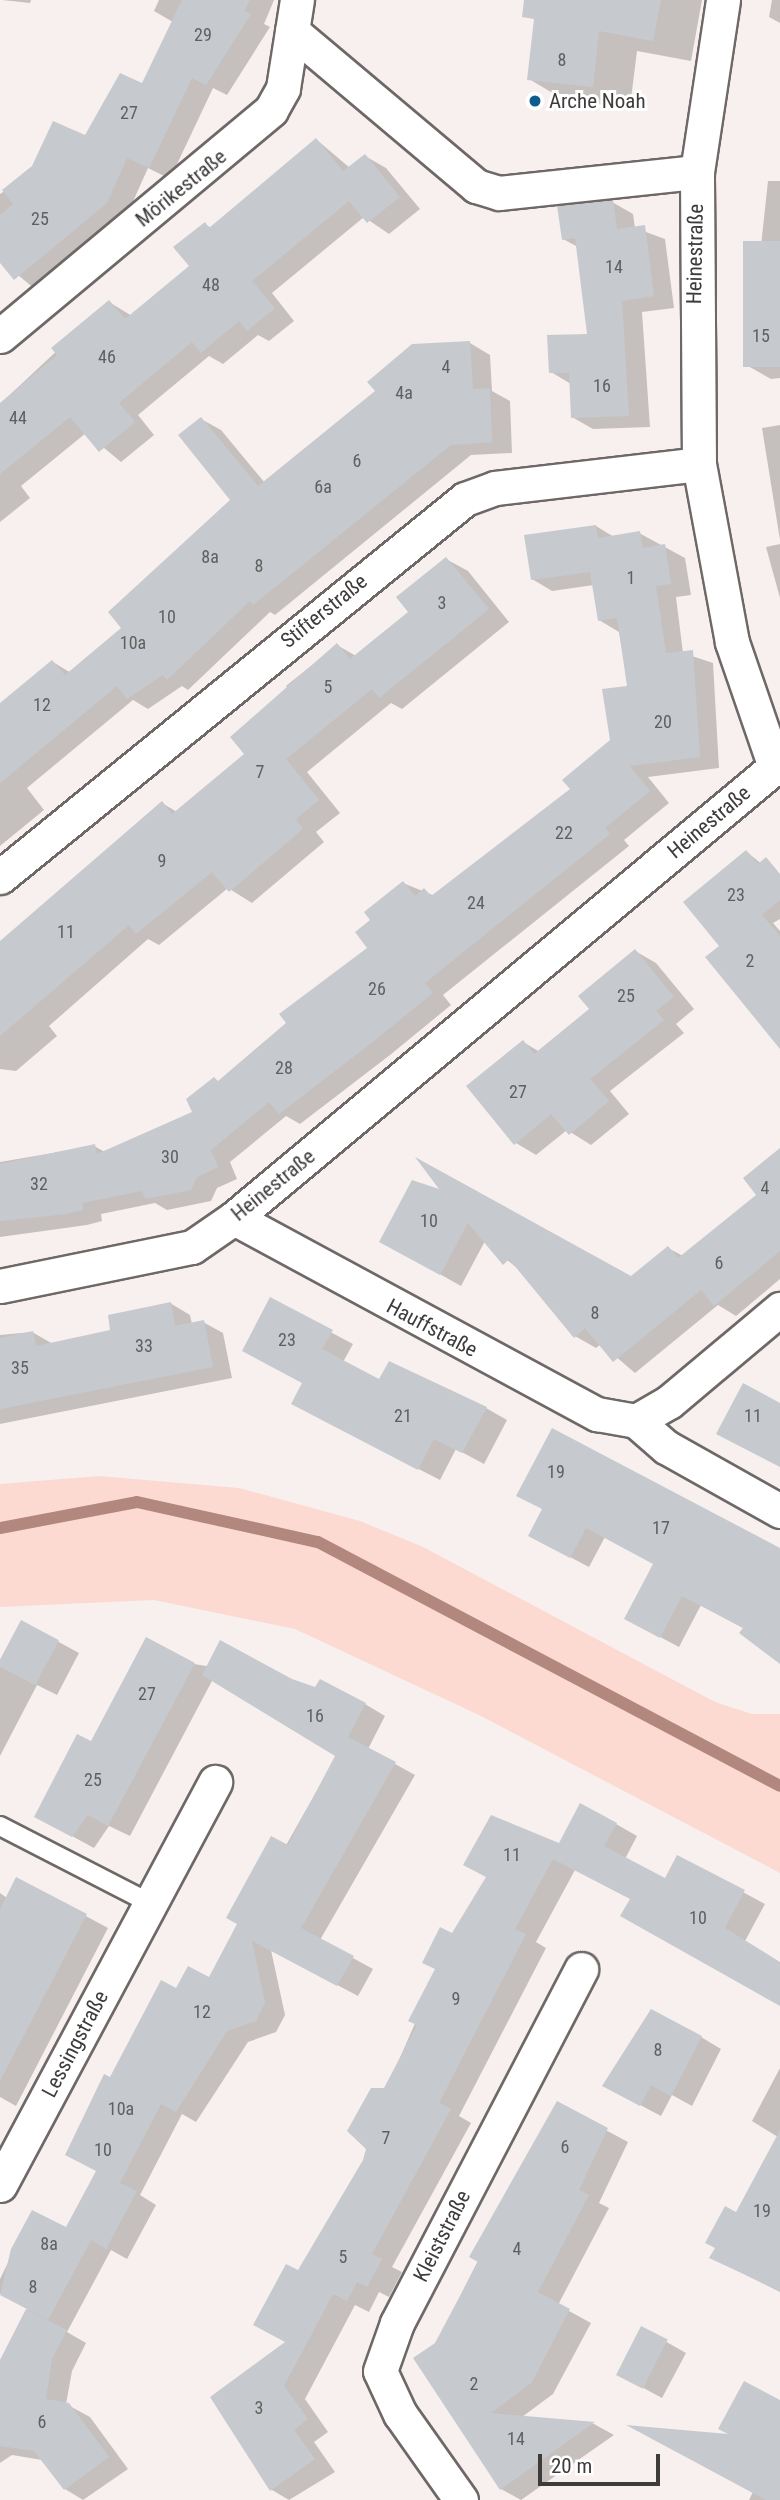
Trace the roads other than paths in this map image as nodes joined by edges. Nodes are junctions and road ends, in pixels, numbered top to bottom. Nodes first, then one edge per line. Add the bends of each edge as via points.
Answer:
1 (723, 0) edge
2 (295, 15) edge
3 (697, 172) junction
4 (0, 336) edge
5 (699, 464) junction
6 (778, 770) edge
7 (0, 877) edge
8 (234, 1218) junction
9 (0, 1286) edge
10 (780, 1309) edge
11 (636, 1421) junction
12 (780, 1511) edge
13 (215, 1782) dead end
14 (0, 1826) edge
15 (150, 1903) junction
16 (581, 1969) dead end
17 (0, 2185) edge
18 (461, 2500) edge

1 - 3 street, Heinestraße
2 - 3 street via 476,187 499,193
2 - 4 street, Mörikestraße via 283,88 254,128
3 - 5 street, Heinestraße
5 - 6 street, Heinestraße via 732,642
5 - 7 street, Stifterstraße via 495,488 465,499
6 - 8 street, Heinestraße
8 - 9 street, Heinestraße via 192,1247
8 - 11 street, Hauffstraße via 597,1414
10 - 11 street via 669,1402
11 - 12 street via 666,1447
13 - 15 street, Lessingstraße
14 - 15 lane
15 - 17 street, Lessingstraße
16 - 18 street, Kleiststraße via 397,2323 380,2371 400,2414

